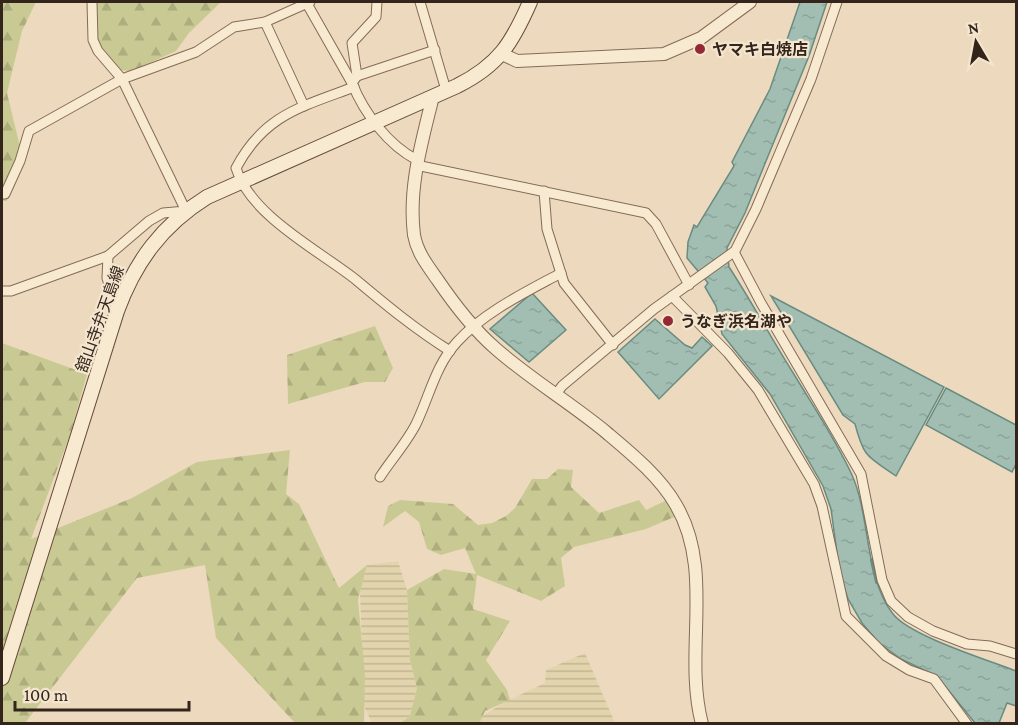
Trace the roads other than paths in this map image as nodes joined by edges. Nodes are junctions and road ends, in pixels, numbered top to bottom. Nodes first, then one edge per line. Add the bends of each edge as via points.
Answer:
1 (92, 2) edge
2 (377, 2) edge
3 (420, 2) edge
4 (530, 2) edge
5 (750, 2) edge
6 (837, 2) edge
7 (304, 3) edge
8 (736, 7) edge
9 (265, 22) junction
10 (435, 50) junction
11 (502, 54) junction
12 (122, 79) junction
13 (354, 82) junction
14 (440, 93) junction
15 (304, 106) junction
16 (375, 122) junction
17 (417, 163) junction
18 (240, 182) junction
19 (544, 191) junction
20 (2, 194) edge
21 (186, 211) junction
22 (732, 253) junction
23 (108, 256) junction
24 (561, 273) junction
25 (692, 282) junction
26 (2, 291) edge
27 (672, 296) junction
28 (117, 311) junction
29 (473, 327) junction
30 (613, 345) junction
31 (450, 351) junction
32 (557, 393) junction
33 (380, 477) dead end
34 (1017, 654) edge
35 (2, 678) edge
36 (702, 723) edge
37 (967, 723) edge

1 - 12 street via 93,40
2 - 13 street via 376,17 352,43
3 - 10 street
4 - 11 main road, 舘山寺弁天島線
5 - 8 street
6 - 22 street via 811,80 756,209
7 - 9 street
7 - 13 street
8 - 11 street via 701,38 664,54 517,61
9 - 12 street via 234,27 196,52
9 - 15 street
10 - 13 street
10 - 14 street
11 - 14 main road, 舘山寺弁天島線 via 484,71
12 - 20 street via 29,131 20,161
12 - 21 street
13 - 15 street
13 - 16 street
14 - 16 main road, 舘山寺弁天島線
14 - 17 street
15 - 18 street via 274,122 249,144 236,168
16 - 17 street via 399,151
16 - 18 main road, 舘山寺弁天島線
17 - 19 street
17 - 29 street via 413,200 416,243 435,277
18 - 21 main road, 舘山寺弁天島線
18 - 31 street via 293,234 387,309
19 - 24 street via 547,229
19 - 25 street via 646,213
21 - 23 street via 163,213 149,221
21 - 28 main road, 舘山寺弁天島線 via 143,257
22 - 25 street
22 - 34 street via 861,474 882,580 891,601 908,617 933,631 967,644
23 - 26 street
23 - 28 street via 107,278
24 - 29 street
24 - 30 street via 569,291
25 - 27 street
27 - 30 street
27 - 37 street via 758,390 814,484 846,616 886,656 934,679
28 - 35 main road, 舘山寺弁天島線
29 - 31 street
29 - 32 street via 501,353
30 - 32 street
31 - 33 street via 430,384 416,424
32 - 36 street via 658,480 681,514 695,563 695,681

